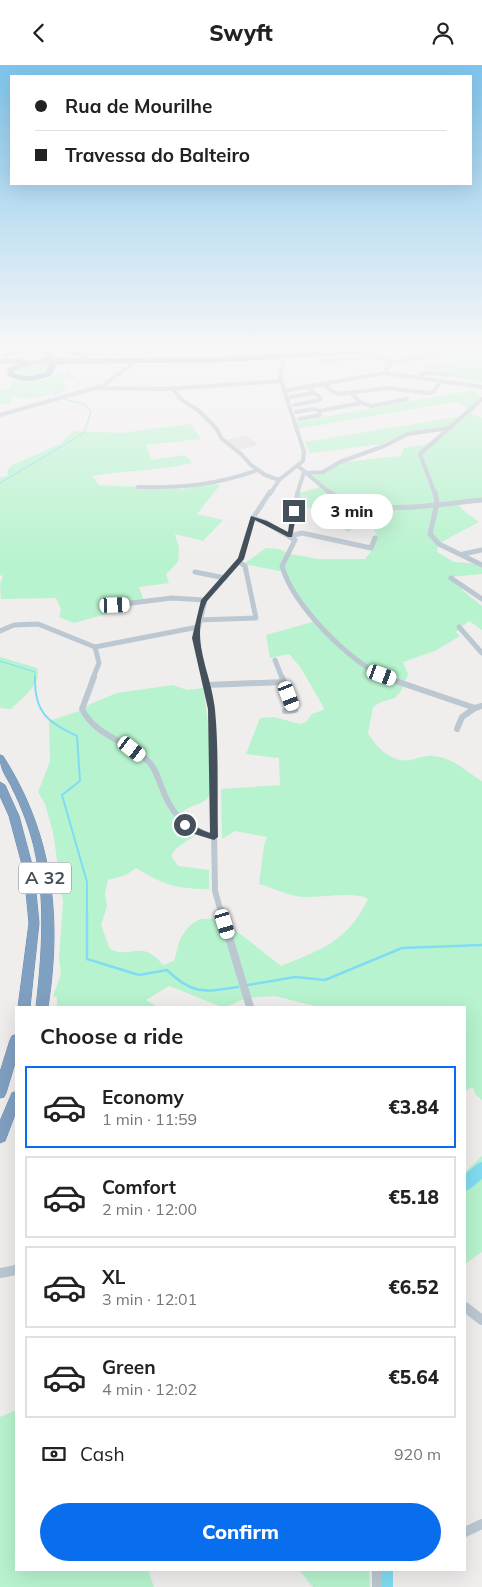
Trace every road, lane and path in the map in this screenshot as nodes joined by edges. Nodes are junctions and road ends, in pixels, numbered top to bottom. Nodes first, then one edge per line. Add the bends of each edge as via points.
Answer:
1 (207, 419) edge
2 (293, 419) edge
3 (459, 419) edge
4 (449, 428) junction
5 (298, 466) junction
6 (258, 470) junction
7 (305, 472) junction
8 (279, 480) junction
9 (138, 487) dead end
10 (482, 500) edge
11 (437, 503) junction
12 (252, 518) junction
13 (290, 536) junction
14 (375, 538) dead end
15 (482, 550) edge
16 (463, 554) junction
17 (239, 562) junction
18 (482, 565) edge
19 (195, 572) dead end
20 (225, 578) junction
21 (451, 578) dead end
22 (482, 599) edge
23 (204, 600) junction
24 (114, 609) dead end
25 (199, 619) junction
26 (198, 627) junction
27 (459, 627) dead end
28 (0, 631) edge
29 (96, 647) junction
30 (482, 653) edge
31 (274, 660) dead end
32 (284, 682) junction
33 (207, 685) junction
34 (482, 706) edge
35 (474, 708) junction
36 (285, 711) dead end
37 (457, 729) dead end
38 (0, 758) edge
39 (0, 785) edge
40 (214, 837) junction
41 (24, 1006) edge
42 (42, 1006) edge
43 (250, 1006) edge
44 (15, 1043) edge
45 (0, 1093) edge
46 (15, 1100) edge
47 (0, 1137) edge
48 (15, 1270) edge
49 (0, 1273) edge
50 (466, 1308) edge
51 (482, 1320) edge
52 (482, 1524) edge
53 (466, 1532) edge
54 (377, 1571) edge
55 (377, 1587) edge

1 - 6 street via 222,439
2 - 5 street via 304,452
3 - 4 street
4 - 7 street via 408,434 323,472
4 - 11 street via 420,454
5 - 7 street
5 - 8 street
6 - 8 street
6 - 9 street via 230,481 200,486
7 - 11 street via 330,493 352,503 376,506
7 - 13 street via 296,498
8 - 12 street
10 - 11 street
11 - 16 street via 430,534 438,543
12 - 13 street
12 - 17 street
13 - 14 street via 302,533 371,548
13 - 35 street via 295,543 283,559 285,579 312,616 353,655 372,671
15 - 16 street
16 - 18 street
17 - 20 street
17 - 25 street via 245,566 256,618
19 - 20 street
20 - 23 street
21 - 22 street
23 - 24 street via 184,596 115,605
23 - 25 street
25 - 26 street
26 - 29 street
26 - 33 street via 196,638
27 - 30 street
28 - 29 street via 27,622
29 - 40 street via 99,663 82,709 92,726 147,761 155,770 176,818 194,831
31 - 32 street
32 - 33 street
32 - 36 street via 295,710
33 - 40 street via 212,709
34 - 35 street
35 - 37 street via 462,717
38 - 42 highway, A 32 via 29,812 43,866 49,920
39 - 41 highway, A 32 via 14,815 29,872 34,923
40 - 43 street via 215,891
44 - 45 highway
46 - 47 highway
48 - 49 street
50 - 51 street
52 - 53 street
54 - 55 street

